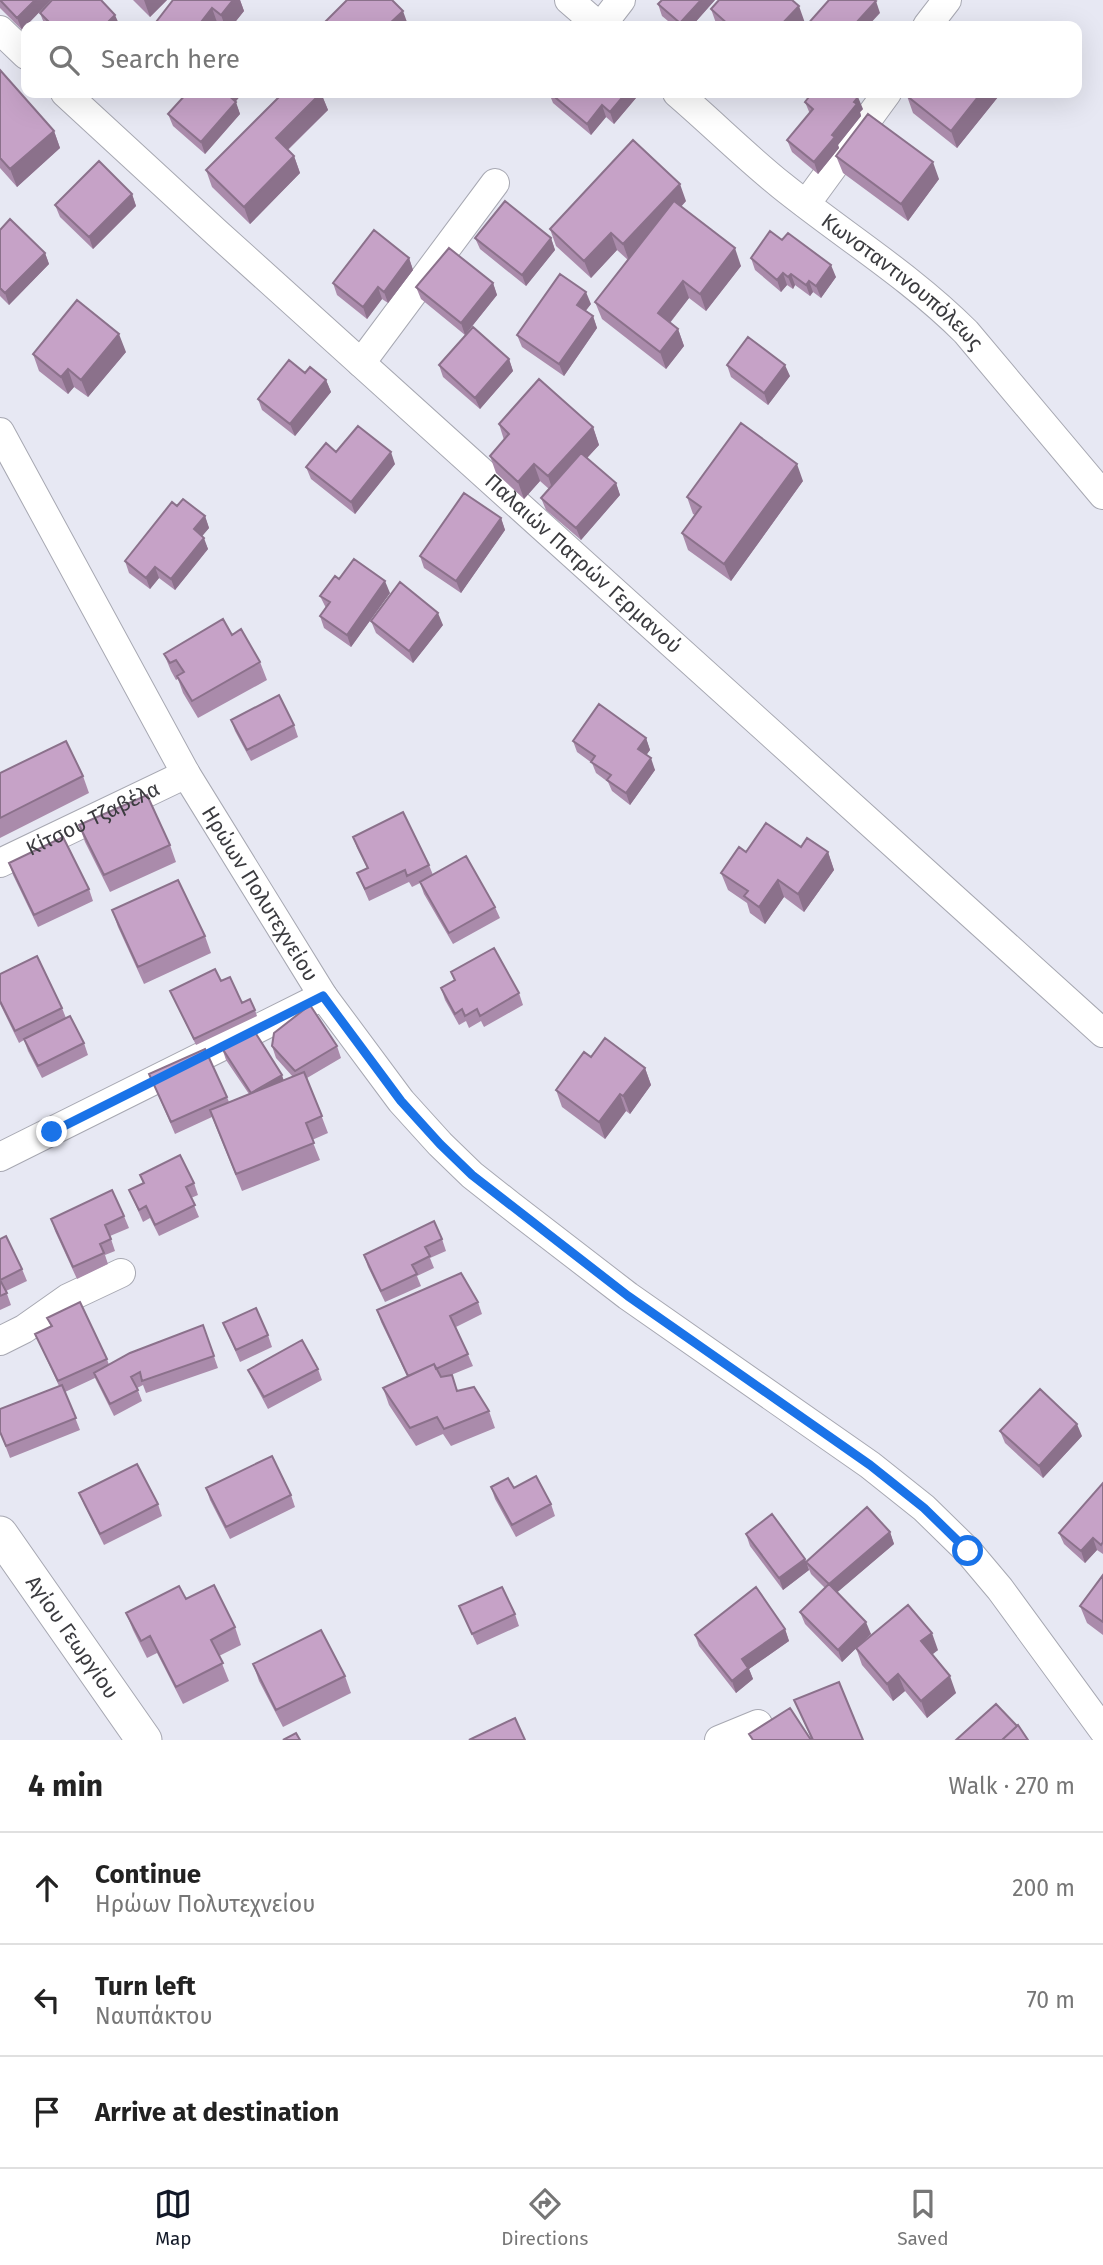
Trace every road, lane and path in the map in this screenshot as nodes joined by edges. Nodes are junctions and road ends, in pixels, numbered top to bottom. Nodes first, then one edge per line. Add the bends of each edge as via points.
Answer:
1 (569, 0) edge
2 (621, 0) edge
3 (947, 0) edge
4 (594, 21) edge
5 (604, 21) edge
6 (931, 21) edge
7 (0, 30) edge
8 (21, 50) edge
9 (70, 98) edge
10 (683, 98) edge
11 (883, 98) edge
12 (495, 183) dead end
13 (806, 204) junction
14 (361, 363) junction
15 (0, 432) edge
16 (1103, 495) edge
17 (186, 774) junction
18 (0, 863) edge
19 (323, 996) junction
20 (1103, 1033) edge
21 (0, 1157) edge
22 (121, 1273) dead end
23 (0, 1341) edge
24 (0, 1534) edge
25 (758, 1724) dead end
26 (1103, 1730) edge
27 (144, 1740) edge
28 (719, 1740) edge

1 - 4 street
2 - 5 street
3 - 6 street
7 - 8 street
9 - 14 street, Παλαιών Πατρών Γερμανού
10 - 13 street, Κωνσταντινουπόλεως
11 - 13 street
12 - 14 street
13 - 16 street, Κωνσταντινουπόλεως via 942,309
14 - 20 street, Παλαιών Πατρών Γερμανού
15 - 17 street, Ηρώων Πολυτεχνείου
17 - 18 street, Κίτσου Τζαβέλα
17 - 19 street, Ηρώων Πολυτεχνείου
19 - 21 street
19 - 26 street, Ηρώων Πολυτεχνείου via 401,1101 472,1175 628,1296 870,1465 924,1508 1000,1589
22 - 23 street via 68,1298
24 - 27 street, Αγίου Γεωργίου
25 - 28 street

